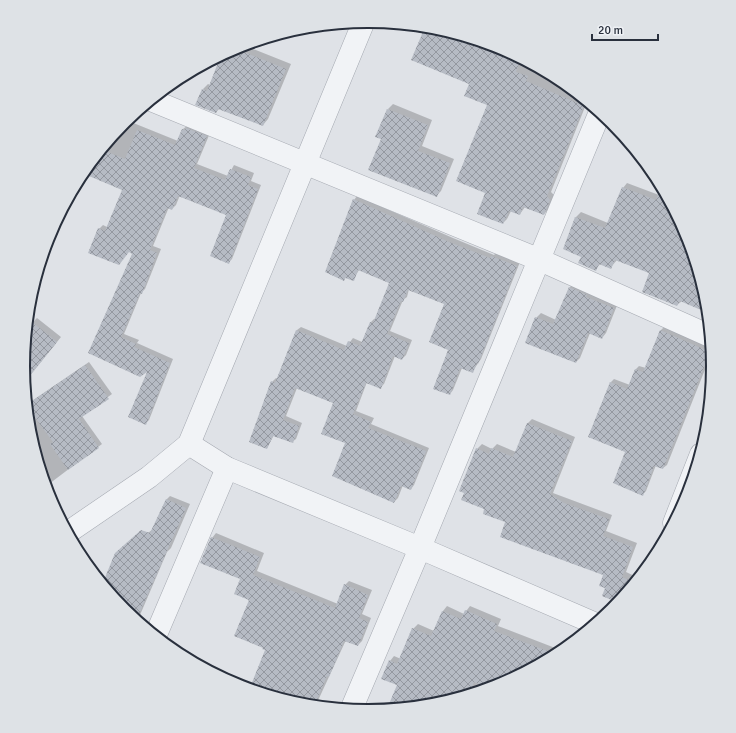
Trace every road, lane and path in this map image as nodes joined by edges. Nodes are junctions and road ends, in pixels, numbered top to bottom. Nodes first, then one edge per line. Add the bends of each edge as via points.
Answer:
1 (361, 28) edge
2 (157, 102) edge
3 (598, 118) edge
4 (306, 163) junction
5 (540, 260) junction
6 (705, 334) edge
7 (189, 444) junction
8 (227, 468) junction
9 (72, 530) edge
10 (420, 548) junction
11 (590, 622) edge
12 (157, 631) edge
13 (353, 704) edge

1 - 4 street
2 - 4 street
3 - 5 street
4 - 5 street
4 - 7 street
5 - 6 street
5 - 10 street
7 - 8 street
7 - 9 street via 149,477
8 - 10 street
8 - 12 street
10 - 11 street
10 - 13 street

